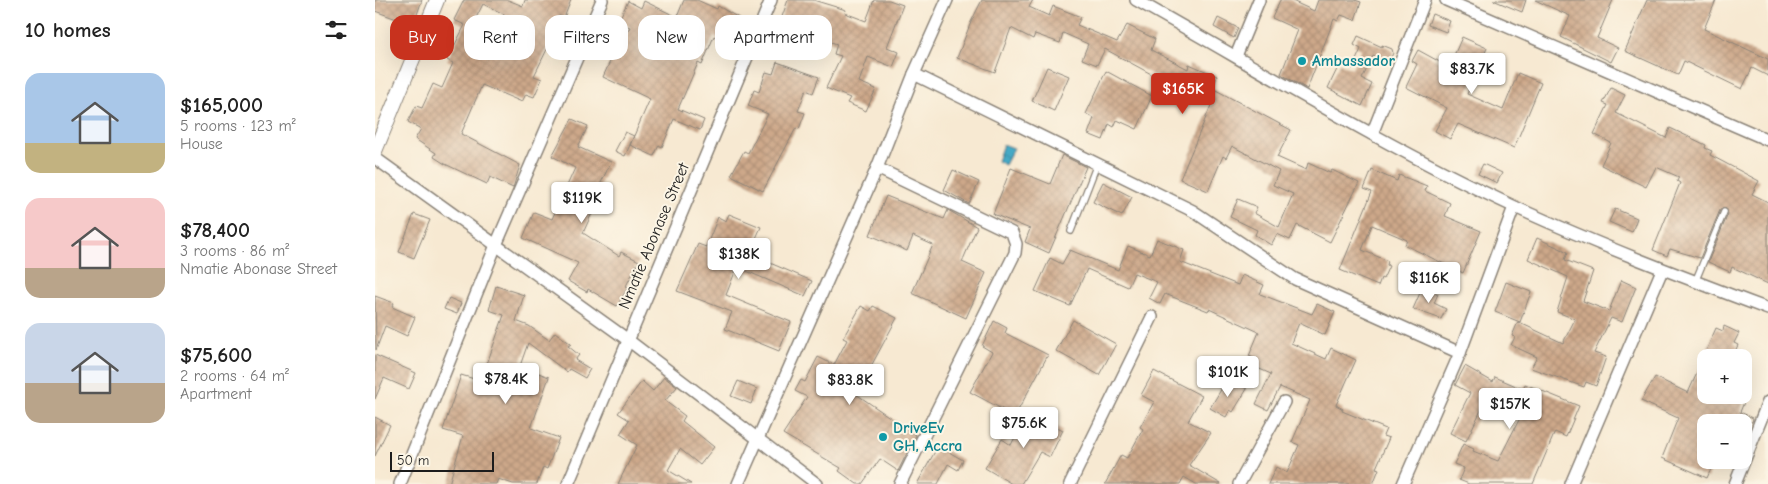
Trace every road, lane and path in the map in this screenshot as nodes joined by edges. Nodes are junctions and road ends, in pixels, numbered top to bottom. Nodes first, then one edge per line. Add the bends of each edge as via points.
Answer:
1 (437, 0) edge
2 (602, 0) edge
3 (771, 0) edge
4 (947, 0) edge
5 (1136, 0) edge
6 (1259, 0) edge
7 (1425, 0) edge
8 (1446, 0) edge
9 (1235, 56) junction
10 (914, 74) junction
11 (1372, 134) junction
12 (1768, 140) edge
13 (375, 151) edge
14 (375, 158) edge
15 (1097, 164) junction
16 (877, 168) junction
17 (1514, 207) junction
18 (1724, 212) dead end
19 (1071, 231) dead end
20 (496, 245) junction
21 (1662, 270) junction
22 (1695, 282) junction
23 (1768, 309) edge
24 (1152, 317) dead end
25 (628, 340) junction
26 (1460, 353) junction
27 (1285, 402) dead end
28 (1768, 402) edge
29 (757, 438) junction
30 (400, 484) edge
31 (568, 484) edge
32 (738, 484) edge
33 (817, 484) edge
34 (900, 484) edge
35 (1070, 484) edge
36 (1239, 484) edge
37 (1403, 484) edge
38 (1571, 484) edge
39 (1735, 484) edge

1 - 13 street
2 - 20 street
3 - 25 street, Nmatie Abonase Street
4 - 10 street
5 - 9 street
6 - 9 street
7 - 11 street
8 - 12 street
9 - 11 street
10 - 15 street
10 - 16 street
11 - 17 street
14 - 20 street
15 - 19 lane
15 - 26 street via 1193,211 1295,279
16 - 29 street
16 - 34 street via 1012,233 1016,244 1015,253
17 - 21 street
17 - 26 street
18 - 22 lane
20 - 25 street
20 - 30 street
21 - 22 street
21 - 38 street
22 - 23 street
24 - 35 street
25 - 29 street
25 - 31 street, Nmatie Abonase Street
26 - 37 street
27 - 36 street
28 - 39 street
29 - 32 street
29 - 33 street

